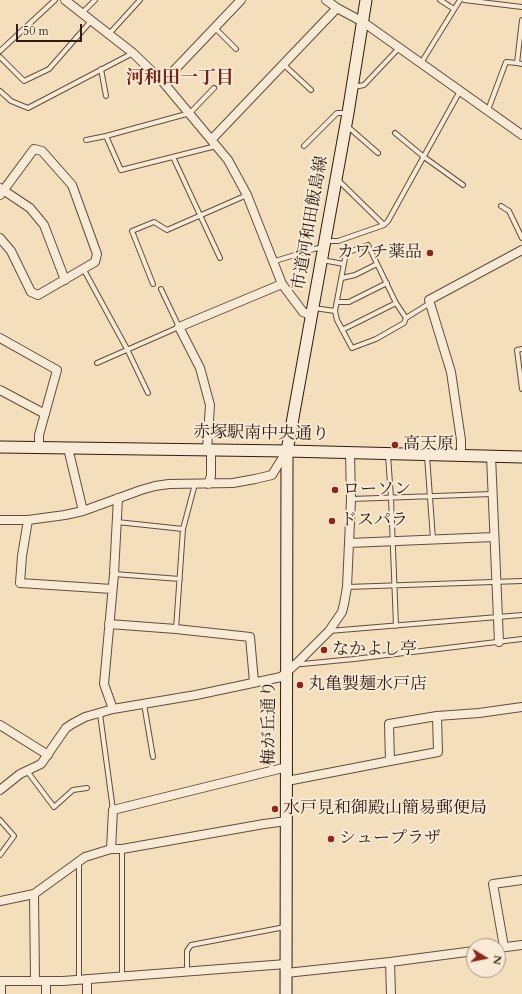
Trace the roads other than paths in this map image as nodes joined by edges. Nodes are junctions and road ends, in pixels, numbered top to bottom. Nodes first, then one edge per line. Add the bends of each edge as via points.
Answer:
1 (55, 0) edge
2 (65, 0) edge
3 (95, 0) edge
4 (140, 0) edge
5 (241, 0) edge
6 (326, 0) edge
7 (366, 0) edge
8 (440, 0) edge
9 (460, 0) edge
10 (464, 0) edge
11 (522, 7) edge
12 (337, 8) junction
13 (454, 9) junction
14 (82, 13) junction
15 (522, 20) edge
16 (91, 21) junction
17 (363, 22) junction
18 (215, 28) junction
19 (109, 34) junction
20 (399, 47) junction
21 (236, 49) dead end
22 (0, 51) edge
23 (133, 53) junction
24 (0, 57) edge
25 (421, 63) junction
26 (520, 63) edge
27 (283, 64) junction
28 (101, 69) junction
29 (163, 82) junction
30 (352, 87) junction
31 (214, 88) dead end
32 (311, 90) dead end
33 (0, 91) edge
34 (460, 91) junction
35 (106, 96) dead end
36 (488, 110) junction
37 (348, 112) junction
38 (190, 113) junction
39 (346, 124) junction
40 (395, 133) dead end
41 (522, 135) edge
42 (106, 136) junction
43 (86, 140) dead end
44 (214, 142) junction
45 (304, 146) dead end
46 (378, 153) dead end
47 (173, 157) junction
48 (424, 157) junction
49 (336, 178) junction
50 (463, 185) dead end
51 (1, 191) edge
52 (247, 196) junction
53 (501, 206) dead end
54 (201, 216) junction
55 (384, 225) junction
56 (0, 238) edge
57 (522, 238) edge
58 (324, 245) junction
59 (522, 250) edge
60 (220, 258) dead end
61 (322, 260) junction
62 (272, 262) junction
63 (344, 264) junction
64 (377, 264) junction
65 (84, 270) junction
66 (342, 278) junction
67 (65, 280) junction
68 (387, 283) junction
69 (153, 284) dead end
70 (282, 284) junction
71 (161, 289) dead end
72 (337, 302) junction
73 (396, 302) junction
74 (430, 303) junction
75 (335, 311) junction
76 (313, 312) junction
77 (406, 318) junction
78 (179, 327) junction
79 (342, 330) junction
80 (0, 338) edge
81 (522, 349) edge
82 (127, 350) junction
83 (98, 363) dead end
84 (522, 388) edge
85 (0, 390) edge
86 (148, 393) dead end
87 (45, 414) junction
88 (0, 447) edge
89 (39, 448) junction
90 (68, 448) junction
91 (209, 450) junction
92 (287, 451) junction
93 (350, 452) junction
94 (388, 453) junction
95 (427, 454) junction
96 (462, 455) junction
97 (491, 456) junction
98 (522, 457) edge
99 (194, 484) junction
100 (208, 484) junction
101 (493, 494) junction
102 (430, 496) junction
103 (118, 498) junction
104 (391, 498) junction
105 (351, 499) junction
106 (83, 511) junction
107 (0, 520) edge
108 (28, 520) junction
109 (117, 522) junction
110 (183, 529) junction
111 (494, 537) junction
112 (433, 539) junction
113 (393, 541) junction
114 (349, 543) junction
115 (114, 574) junction
116 (180, 579) junction
117 (522, 581) edge
118 (496, 582) junction
119 (394, 585) junction
120 (347, 587) junction
121 (112, 589) junction
122 (522, 615) edge
123 (497, 617) junction
124 (109, 624) junction
125 (396, 626) junction
126 (176, 629) junction
127 (328, 631) junction
128 (522, 639) edge
129 (499, 642) junction
130 (298, 662) junction
131 (287, 672) junction
132 (254, 682) junction
133 (144, 703) junction
134 (522, 707) edge
135 (112, 709) junction
136 (100, 714) junction
137 (437, 716) junction
138 (0, 725) edge
139 (48, 755) junction
140 (153, 757) dead end
141 (390, 761) junction
142 (287, 767) junction
143 (26, 771) junction
144 (287, 781) junction
145 (87, 788) dead end
146 (0, 790) edge
147 (113, 810) junction
148 (0, 820) edge
149 (287, 821) junction
150 (122, 848) junction
151 (112, 849) junction
152 (0, 855) edge
153 (79, 860) junction
154 (522, 880) edge
155 (34, 894) junction
156 (0, 901) edge
157 (287, 927) junction
158 (500, 938) edge
159 (522, 945) edge
160 (506, 947) edge
161 (466, 952) edge
162 (390, 962) junction
163 (286, 969) junction
164 (187, 972) junction
165 (122, 977) junction
166 (83, 979) junction
167 (0, 980) edge
168 (35, 980) junction
169 (46, 981) junction
170 (1, 994) edge
171 (46, 994) edge
172 (87, 994) edge
173 (286, 994) edge
174 (391, 994) edge

1 - 22 lane
2 - 14 street
3 - 14 lane
4 - 19 lane
5 - 18 street
6 - 12 street
7 - 17 street, 市道河和田飯島線
8 - 13 lane
9 - 13 lane
10 - 11 lane
12 - 17 street
12 - 27 street
13 - 25 lane
14 - 16 street
15 - 26 lane
16 - 19 street
16 - 24 lane via 50,69 24,81
17 - 20 street
17 - 30 street, 市道河和田飯島線
18 - 21 lane
18 - 29 street
19 - 23 street
20 - 25 street
20 - 30 lane via 364,84
23 - 28 lane
23 - 29 street
25 - 34 street
26 - 36 lane via 506,62
27 - 32 lane
27 - 44 street
28 - 33 lane via 28,108 11,101
28 - 35 lane
29 - 38 street
30 - 37 street, 市道河和田飯島線
31 - 38 lane
34 - 36 street
34 - 48 lane
36 - 41 street
37 - 39 street, 市道河和田飯島線
37 - 45 lane via 337,113
38 - 42 lane
38 - 44 street
39 - 46 lane
39 - 49 street, 市道河和田飯島線
40 - 48 lane
42 - 43 lane
42 - 47 lane via 121,170
44 - 47 lane
44 - 52 street via 228,160
47 - 54 lane
48 - 50 lane
48 - 55 lane
49 - 55 lane
49 - 58 street, 市道河和田飯島線
51 - 65 street via 34,149 42,151 72,185 97,254 95,262
51 - 67 street via 30,208 44,225
52 - 54 lane
52 - 62 street
53 - 57 lane via 510,211
54 - 60 lane
54 - 69 lane via 167,230 154,222 132,231
55 - 58 lane
56 - 67 street via 11,251 31,292 38,295
58 - 61 street, 市道河和田飯島線
58 - 62 lane
59 - 74 street via 429,300
61 - 63 lane
61 - 76 street, 市道河和田飯島線
62 - 70 street
63 - 64 lane via 346,253 368,246
63 - 66 lane
64 - 66 lane via 355,275
64 - 68 lane
65 - 67 street
65 - 82 lane
66 - 72 lane
68 - 72 lane via 349,302
68 - 73 lane
70 - 76 street via 303,312
70 - 78 street
71 - 78 lane
72 - 75 lane
73 - 77 lane
73 - 79 lane
74 - 77 lane
74 - 96 street via 451,372
75 - 76 lane
75 - 79 lane
76 - 92 street, 市道河和田飯島線
77 - 79 lane via 404,323 376,339 352,348
78 - 82 lane
78 - 91 street via 200,368 210,405
80 - 87 street via 57,370
81 - 84 lane via 518,350
82 - 83 lane
82 - 86 lane
85 - 87 street
87 - 89 street via 39,435
88 - 89 street, 赤塚駅南中央通り
89 - 90 street, 赤塚駅南中央通り
90 - 91 street, 赤塚駅南中央通り
90 - 106 street
91 - 92 street, 赤塚駅南中央通り
91 - 100 street via 211,476
92 - 93 street, 赤塚駅南中央通り
92 - 100 street via 272,474 233,483
92 - 131 street, 梅が丘通り
93 - 94 street, 赤塚駅南中央通り
93 - 105 street
94 - 95 street, 赤塚駅南中央通り
94 - 104 lane
95 - 96 street, 赤塚駅南中央通り
95 - 102 lane
96 - 97 street, 赤塚駅南中央通り
97 - 98 street, 赤塚駅南中央通り
97 - 101 street
99 - 100 street
99 - 103 street via 155,486
99 - 110 lane
101 - 102 lane
101 - 111 street
102 - 104 lane
102 - 112 lane
103 - 106 street
103 - 109 street
104 - 105 lane
104 - 113 lane
105 - 114 street
106 - 108 street
107 - 108 street
108 - 121 street via 20,583
109 - 110 lane
109 - 115 street
110 - 116 lane
111 - 112 street
111 - 118 street
112 - 113 street
113 - 114 street
113 - 119 lane
114 - 120 street
115 - 116 lane
115 - 121 street
116 - 126 lane
117 - 118 lane
118 - 119 lane
118 - 123 street
119 - 120 lane
119 - 125 lane
120 - 127 street via 342,612
121 - 124 street
122 - 123 lane
123 - 125 lane
123 - 129 street
124 - 126 street
124 - 135 street via 104,684
125 - 127 lane
126 - 132 street via 250,637
127 - 130 street
128 - 129 lane
129 - 130 lane via 302,664
130 - 131 street
131 - 132 street
131 - 142 street, 梅が丘通り
132 - 133 street
133 - 135 street
133 - 140 lane
134 - 137 street
135 - 136 street
136 - 139 street via 85,717 66,728
136 - 147 lane
137 - 141 street via 438,752
137 - 141 street via 389,724
138 - 139 street
139 - 143 street via 41,764
141 - 144 street
142 - 144 street, 梅が丘通り
142 - 147 street
143 - 145 lane via 54,807 73,790
143 - 146 street
144 - 149 street, 梅が丘通り
147 - 151 street
148 - 152 lane via 14,836
149 - 150 street
149 - 157 street, 梅が丘通り
150 - 151 street
150 - 165 lane
151 - 153 street
153 - 155 street
153 - 166 lane
154 - 158 street via 493,884
155 - 156 street
155 - 168 street
157 - 163 street, 梅が丘通り
157 - 164 lane via 191,945 187,951
159 - 160 street
161 - 162 street
162 - 163 street
162 - 174 street
163 - 164 street
163 - 173 street, 梅が丘通り
164 - 165 street
165 - 166 street
166 - 169 street
166 - 172 street
167 - 168 street
167 - 170 street
168 - 169 street
169 - 171 street

